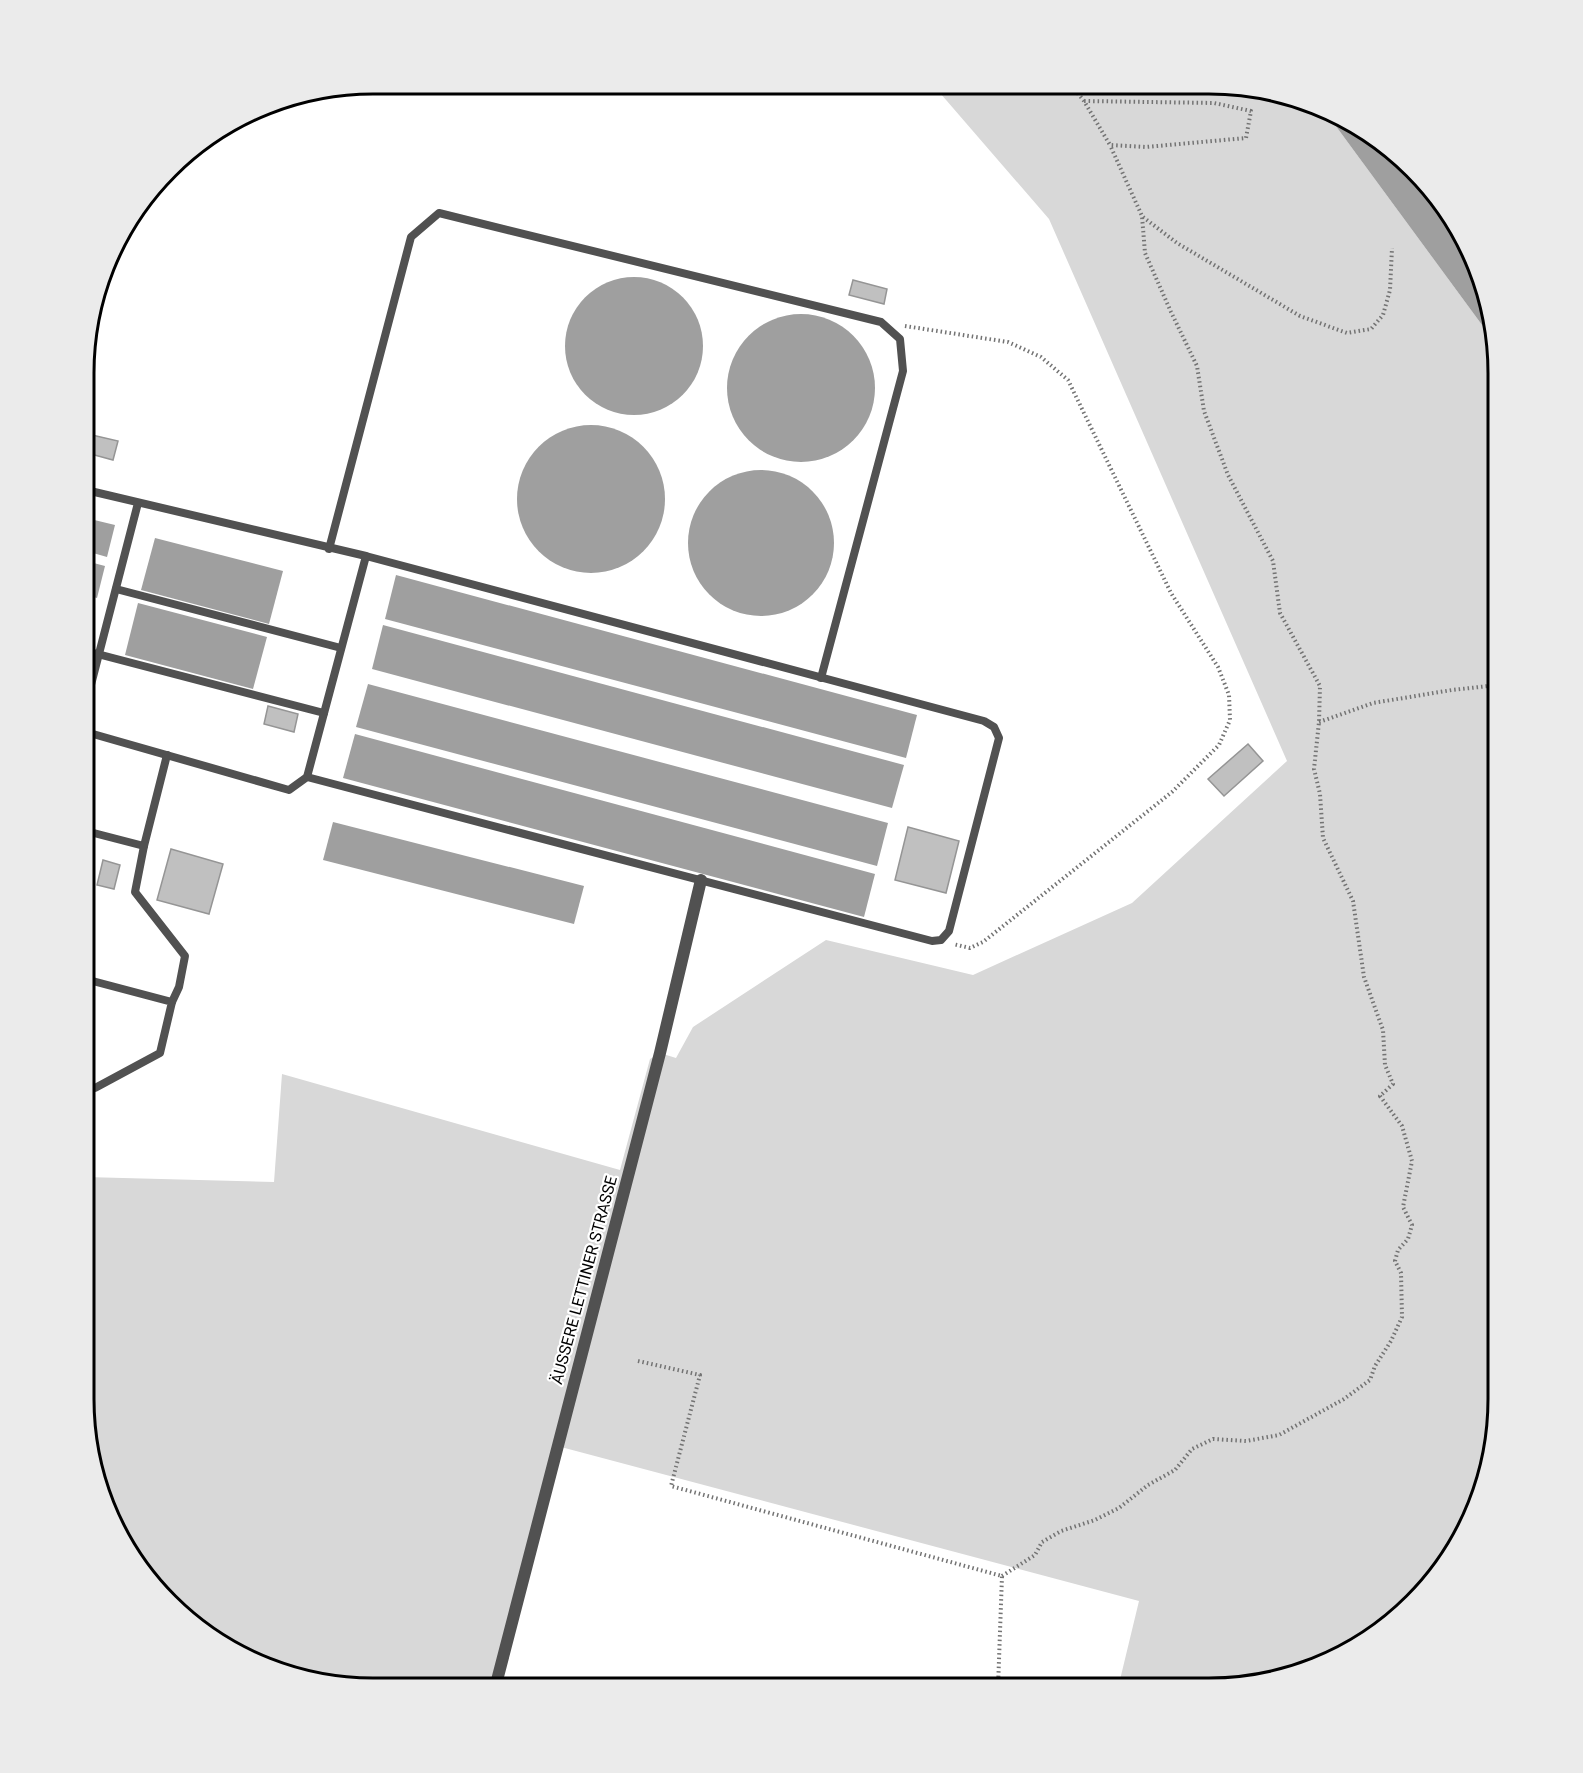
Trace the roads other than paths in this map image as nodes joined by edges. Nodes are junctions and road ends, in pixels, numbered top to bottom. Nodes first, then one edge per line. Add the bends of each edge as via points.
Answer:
1 (94, 492) edge
2 (138, 503) junction
3 (329, 549) junction
4 (366, 556) junction
5 (116, 589) junction
6 (341, 648) junction
7 (94, 653) edge
8 (99, 655) junction
9 (94, 674) edge
10 (821, 678) junction
11 (324, 713) junction
12 (94, 734) edge
13 (167, 755) junction
14 (307, 777) junction
15 (94, 833) edge
16 (144, 846) junction
17 (701, 880) junction
18 (94, 981) edge
19 (172, 1002) junction
20 (94, 1088) edge
21 (498, 1678) edge

1 - 2 lane
2 - 3 lane
2 - 5 lane
3 - 4 lane
3 - 10 lane via 411,237 439,213 881,322 900,339 903,371
4 - 6 lane
4 - 10 lane
5 - 6 lane
5 - 8 lane
6 - 11 lane
7 - 8 lane
8 - 9 lane
8 - 11 lane
10 - 17 lane via 984,721 994,727 999,738 949,932 941,940 932,941
11 - 14 lane
12 - 13 lane
13 - 14 lane via 289,790
13 - 16 lane
14 - 17 lane
15 - 16 lane
16 - 19 lane via 135,892 185,956
17 - 21 street, ÄUSSERE LETTINER STRASSE
18 - 19 lane
19 - 20 lane via 160,1053

